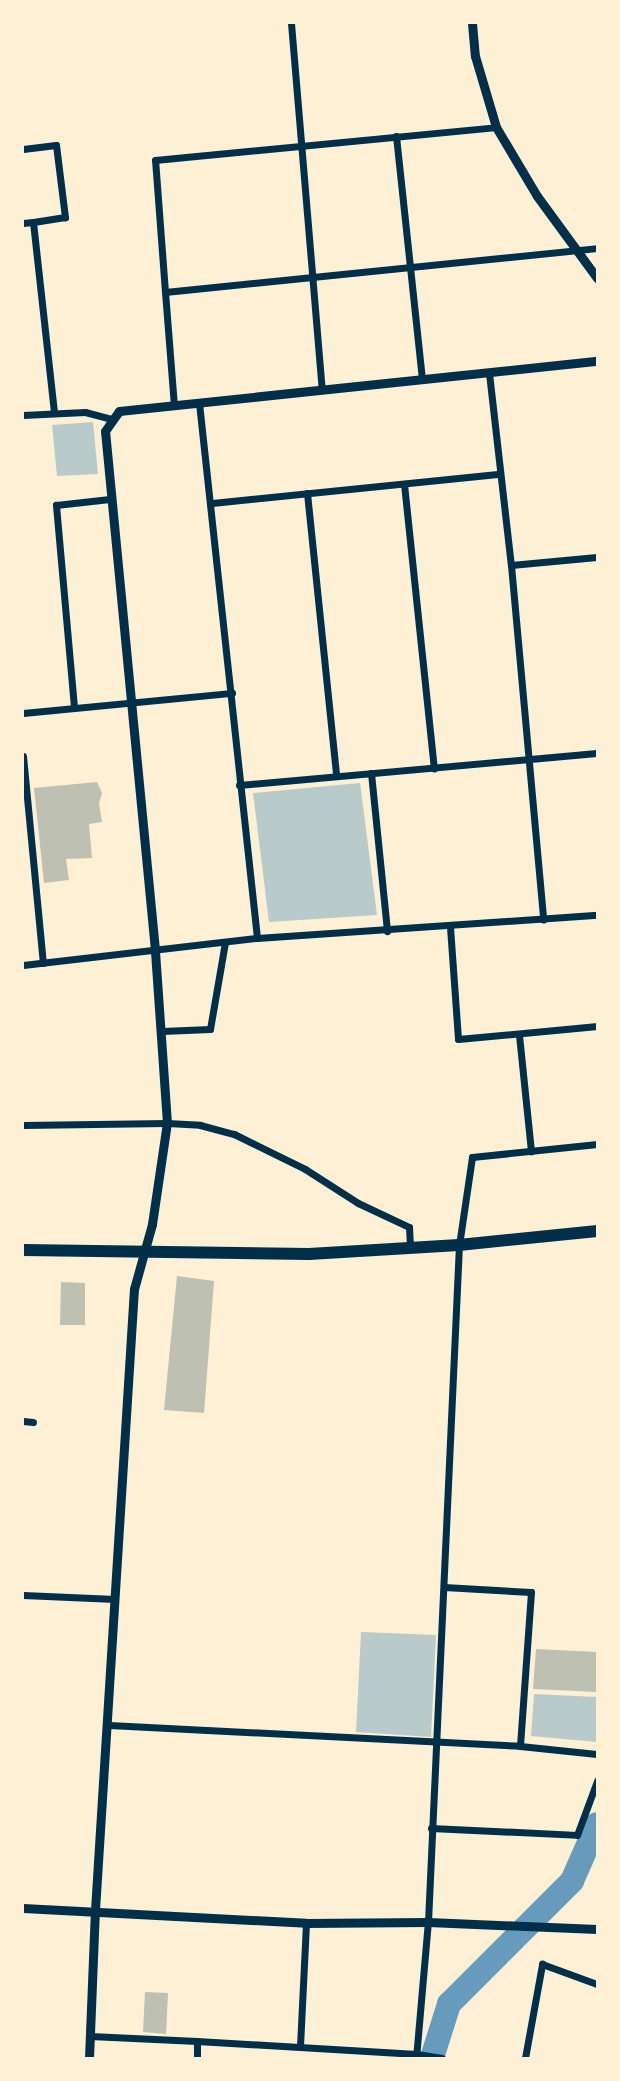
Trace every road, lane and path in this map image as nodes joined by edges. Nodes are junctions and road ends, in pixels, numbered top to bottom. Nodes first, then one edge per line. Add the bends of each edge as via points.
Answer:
1 (292, 23) edge
2 (472, 23) edge
3 (496, 127) junction
4 (396, 136) junction
5 (300, 145) junction
6 (23, 149) edge
7 (33, 222) junction
8 (23, 223) edge
9 (597, 248) edge
10 (578, 250) junction
11 (412, 268) junction
12 (312, 278) junction
13 (597, 278) edge
14 (165, 292) junction
15 (597, 361) edge
16 (489, 373) junction
17 (422, 379) junction
18 (322, 390) junction
19 (199, 403) junction
20 (174, 406) junction
21 (54, 412) junction
22 (23, 415) edge
23 (111, 419) junction
24 (498, 474) junction
25 (404, 484) junction
26 (307, 493) junction
27 (110, 499) junction
28 (212, 503) junction
29 (597, 558) edge
30 (511, 565) junction
31 (232, 693) junction
32 (131, 702) junction
33 (74, 707) junction
34 (23, 713) edge
35 (597, 753) edge
36 (23, 756) edge
37 (527, 760) junction
38 (434, 768) junction
39 (372, 773) junction
40 (337, 776) junction
41 (239, 785) junction
42 (597, 915) edge
43 (543, 920) junction
44 (450, 927) junction
45 (387, 931) junction
46 (257, 938) junction
47 (225, 942) junction
48 (155, 950) junction
49 (43, 963) junction
50 (23, 965) edge
51 (597, 1026) edge
52 (162, 1031) junction
53 (520, 1035) junction
54 (167, 1123) junction
55 (23, 1125) edge
56 (597, 1144) edge
57 (531, 1151) junction
58 (597, 1231) edge
59 (459, 1245) junction
60 (410, 1248) junction
61 (23, 1250) edge
62 (141, 1254) junction
63 (23, 1421) edge
64 (33, 1422) dead end
65 (444, 1587) junction
66 (23, 1595) edge
67 (115, 1599) junction
68 (109, 1725) junction
69 (435, 1742) junction
70 (520, 1746) junction
71 (597, 1754) edge
72 (597, 1781) edge
73 (431, 1828) junction
74 (23, 1908) edge
75 (96, 1910) junction
76 (428, 1922) junction
77 (306, 1923) junction
78 (597, 1928) edge
79 (597, 1984) edge
80 (90, 2036) junction
81 (197, 2040) junction
82 (300, 2046) junction
83 (419, 2056) edge
84 (89, 2058) edge
85 (197, 2058) edge
86 (441, 2058) edge
87 (525, 2058) edge

1 - 5 street
2 - 3 street via 475,56
3 - 4 street
3 - 10 street via 537,196
4 - 5 street
4 - 11 street
5 - 12 street
5 - 14 street via 155,160
6 - 7 street via 56,145 65,217
7 - 8 street
7 - 21 street
9 - 10 street
10 - 11 street
10 - 13 street
11 - 12 street
11 - 17 street
12 - 14 street
12 - 18 street
14 - 20 street
15 - 16 street
16 - 17 street
16 - 24 street
17 - 18 street
18 - 19 street
19 - 20 street
19 - 28 street
20 - 23 street via 119,411
21 - 22 street
21 - 23 street via 85,412
23 - 27 street via 105,431
24 - 25 street
24 - 30 street
25 - 26 street
25 - 38 street
26 - 28 street
26 - 40 street
27 - 32 street
27 - 33 street via 55,505
28 - 31 street
29 - 30 street
30 - 37 street
31 - 32 street
31 - 41 street
32 - 33 street
32 - 48 street
33 - 34 street
35 - 37 street
36 - 49 street
37 - 38 street
37 - 43 street
38 - 39 street
39 - 40 street
39 - 45 street
40 - 41 street
41 - 46 street
42 - 43 street
43 - 44 street
44 - 45 street
44 - 53 street via 458,1039
45 - 46 street
46 - 47 street
47 - 48 street
47 - 52 street via 210,1029
48 - 49 street
48 - 52 street
49 - 50 street
51 - 53 street
52 - 54 street
53 - 57 street
54 - 55 street
54 - 60 street via 234,1134 305,1169 358,1203 409,1227
54 - 62 street via 152,1224
56 - 57 street
57 - 59 street via 472,1157
58 - 59 highway
59 - 60 highway
59 - 65 street
60 - 62 highway via 309,1254
61 - 62 highway
62 - 67 street via 134,1289
63 - 64 street
65 - 69 street
65 - 70 street via 531,1592
66 - 67 street
67 - 68 street
68 - 69 street
68 - 75 street
69 - 70 street
69 - 73 street
70 - 71 street
72 - 73 street via 576,1835
73 - 76 street
74 - 75 street
75 - 77 street
75 - 80 street
76 - 77 street
76 - 78 street
76 - 83 street
77 - 82 street
79 - 87 street via 542,1964
80 - 81 street
80 - 84 street
81 - 82 street
81 - 85 street
82 - 83 street
83 - 86 street

